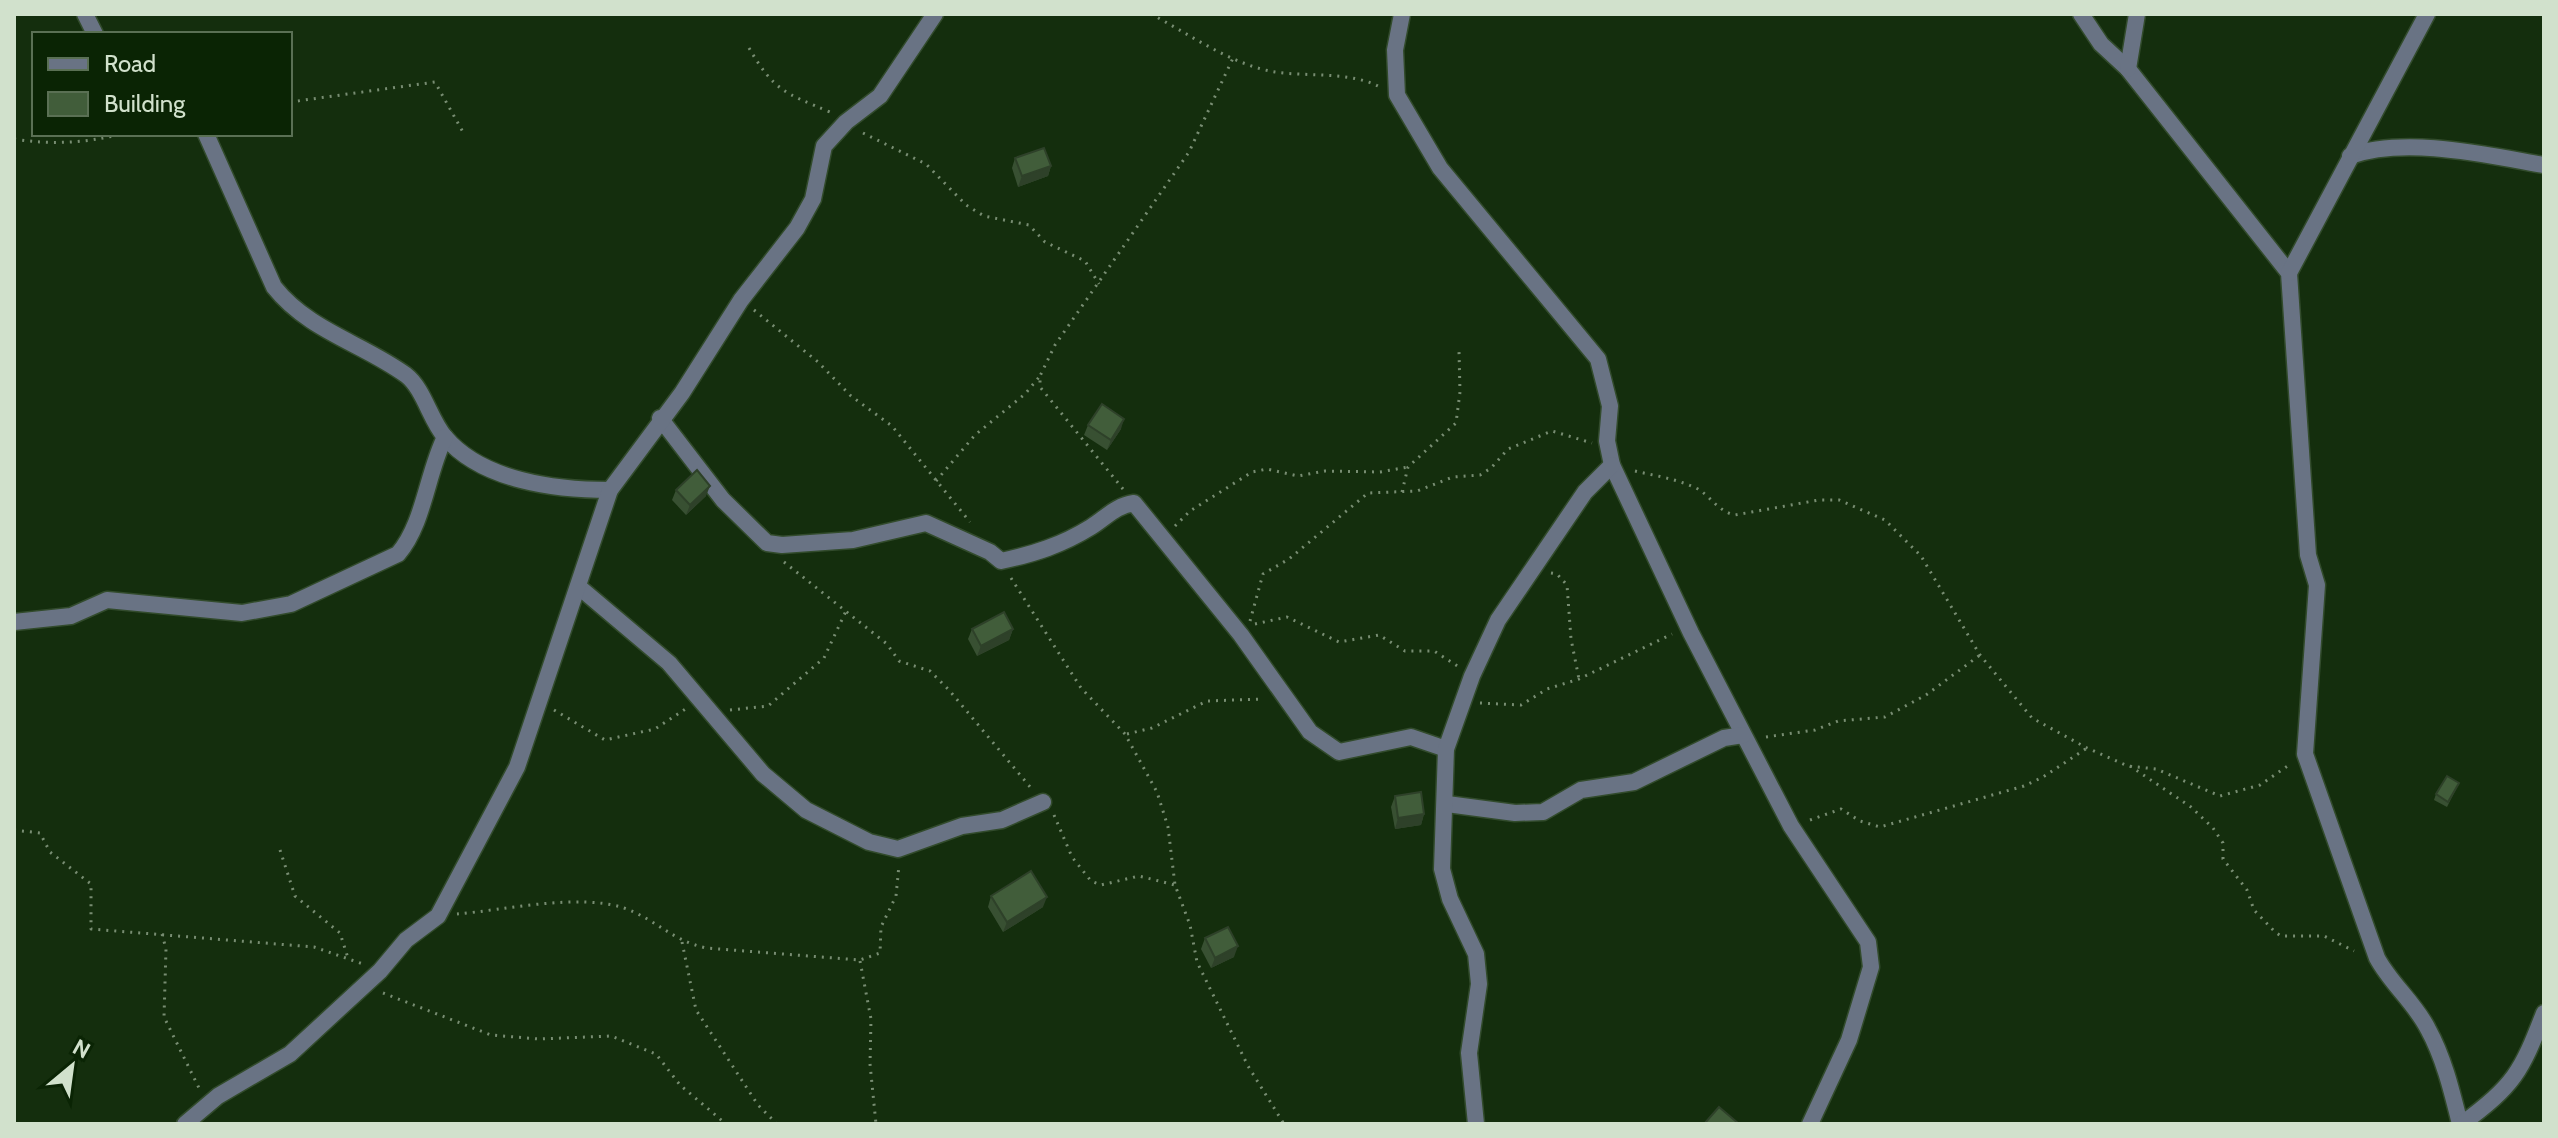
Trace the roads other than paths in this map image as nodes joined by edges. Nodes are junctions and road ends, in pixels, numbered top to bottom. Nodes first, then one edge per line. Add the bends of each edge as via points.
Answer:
1 (85, 14) edge
2 (935, 14) edge
3 (1402, 14) edge
4 (2081, 14) edge
5 (2137, 14) edge
6 (2427, 14) edge
7 (94, 32) edge
8 (2128, 69) junction
9 (207, 136) edge
10 (2350, 156) junction
11 (2544, 165) edge
12 (2289, 273) junction
13 (660, 418) junction
14 (445, 437) junction
15 (1612, 465) junction
16 (610, 490) junction
17 (579, 587) junction
18 (14, 622) edge
19 (1745, 739) junction
20 (1446, 749) junction
21 (1043, 802) road end
22 (1447, 804) junction
23 (2544, 1013) edge
24 (185, 1124) edge
25 (1476, 1124) edge
26 (1810, 1124) edge
27 (2461, 1124) edge

1 - 7 street
2 - 13 street via 880,96 824,146 813,199 797,228
3 - 15 street via 1395,50 1397,95 1440,168 1598,359 1610,406 1607,441
4 - 8 street via 2101,44
5 - 8 street
6 - 10 street
8 - 12 street
9 - 14 street via 274,287 289,307 408,377
10 - 11 street via 2371,149 2461,151
10 - 12 street
12 - 27 street via 2308,555 2317,585 2305,754 2377,958 2428,1027
13 - 16 street
13 - 20 street via 723,500 767,543 853,540 926,523 1001,561 1046,551 1118,506 1134,503 1310,732 1339,752 1411,737
14 - 16 street via 469,458 503,475
14 - 18 street via 432,462 409,541 398,554 291,604 242,613 107,600 71,616
15 - 19 street
15 - 20 street via 1585,492 1498,620
16 - 17 street
17 - 21 street via 669,663 763,774 806,810 869,842 898,849 962,826 1002,820
17 - 24 street via 517,767 438,916 406,940 290,1054 218,1096
19 - 22 street via 1724,738 1634,782 1581,790 1543,812
19 - 26 street via 1791,826 1868,942 1871,967 1849,1040
20 - 22 street
22 - 25 street via 1440,836 1442,869 1476,954 1479,984 1469,1053
23 - 27 street via 2524,1066 2498,1097

